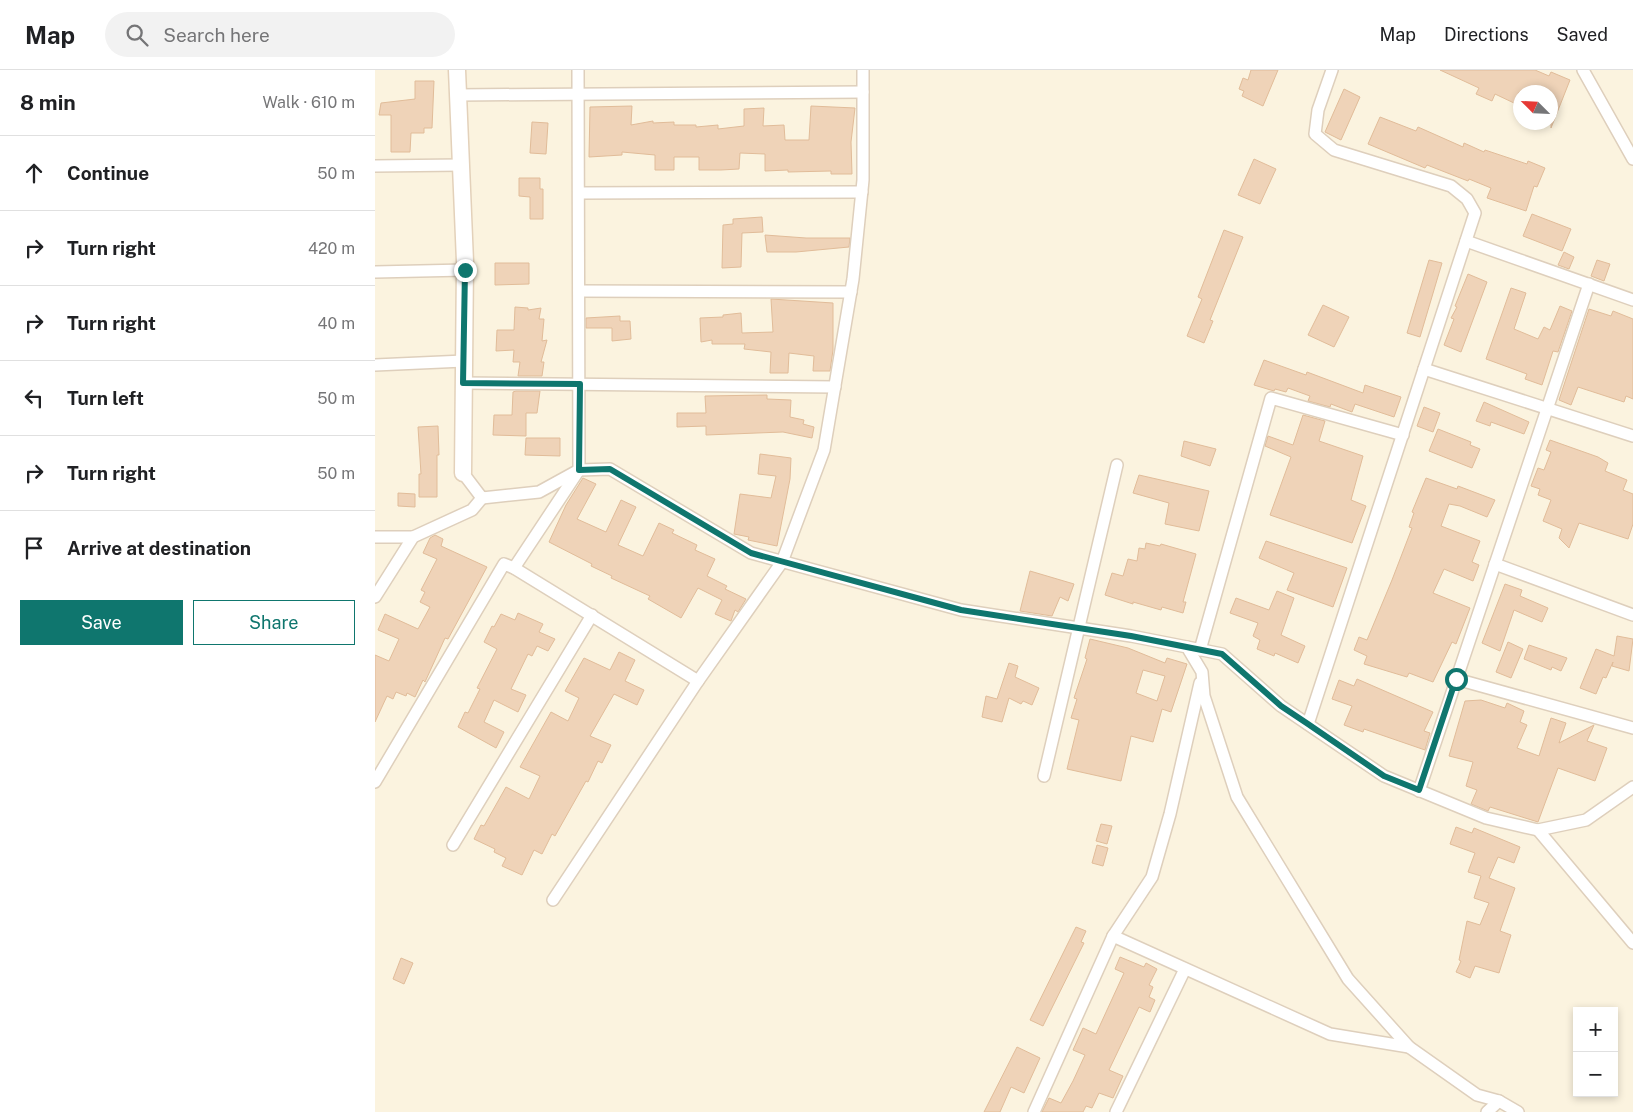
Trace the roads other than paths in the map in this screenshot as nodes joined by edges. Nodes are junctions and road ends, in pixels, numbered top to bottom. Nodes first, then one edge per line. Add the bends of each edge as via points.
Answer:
1 (457, 70) edge
2 (578, 70) edge
3 (863, 70) edge
4 (1332, 70) edge
5 (1583, 70) edge
6 (863, 92) junction
7 (578, 94) junction
8 (458, 95) junction
9 (1633, 159) edge
10 (461, 165) junction
11 (375, 166) edge
12 (862, 192) junction
13 (579, 193) junction
14 (1466, 241) junction
15 (465, 270) junction
16 (375, 272) edge
17 (1589, 284) junction
18 (579, 291) junction
19 (851, 292) junction
20 (1633, 300) edge
21 (463, 361) junction
22 (375, 365) edge
23 (1424, 369) junction
24 (463, 383) junction
25 (580, 384) junction
26 (835, 387) junction
27 (1547, 408) junction
28 (1403, 435) junction
29 (1633, 436) edge
30 (1117, 466) dead end
31 (579, 470) junction
32 (463, 473) joint
33 (483, 498) junction
34 (375, 537) edge
35 (413, 537) junction
36 (782, 562) junction
37 (1495, 564) junction
38 (514, 568) junction
39 (375, 597) edge
40 (592, 615) junction
41 (1633, 615) edge
42 (1079, 628) junction
43 (1187, 647) junction
44 (1200, 650) junction
45 (1202, 672) junction
46 (1456, 679) junction
47 (698, 681) junction
48 (1308, 724) junction
49 (1633, 728) edge
50 (1044, 776) dead end
51 (375, 782) edge
52 (1633, 787) edge
53 (1419, 790) junction
54 (1538, 830) junction
55 (453, 845) dead end
56 (553, 900) dead end
57 (1113, 936) junction
58 (1633, 943) edge
59 (1185, 969) junction
60 (1409, 1046) junction
61 (1499, 1101) junction
62 (1034, 1112) edge
63 (1116, 1112) edge
64 (1487, 1112) edge
65 (1518, 1112) edge

1 - 8 street
2 - 7 street
3 - 6 street
4 - 14 street via 1318,110 1315,134 1334,150 1451,186 1467,199 1475,212
5 - 9 street
6 - 7 street
6 - 12 street
7 - 8 street
7 - 13 street
8 - 10 street
10 - 11 street
10 - 15 street
12 - 13 street
12 - 19 street
13 - 18 street
14 - 17 street
14 - 23 street
15 - 16 street
15 - 21 street
17 - 20 street
17 - 27 street
18 - 19 street
18 - 25 street
19 - 26 street
21 - 22 street
21 - 24 street
23 - 27 street
23 - 28 street
24 - 25 street
24 - 32 street
25 - 26 street
25 - 31 street
26 - 36 street via 824,450
27 - 29 street
27 - 37 street
28 - 44 street via 1271,398
28 - 48 street
30 - 42 street
31 - 33 street via 539,492
31 - 36 street via 610,469 751,553
31 - 38 street
32 - 33 street
33 - 35 street via 471,510
34 - 35 street
35 - 39 street
36 - 42 street via 961,610
36 - 47 street
37 - 41 street
37 - 46 street
38 - 40 street
38 - 51 street via 504,564
40 - 47 street
40 - 55 street
42 - 43 street
42 - 50 street
43 - 44 street
43 - 45 street
44 - 48 street via 1222,654 1281,706
45 - 57 street via 1152,878
45 - 60 street via 1204,696 1237,797 1349,979
46 - 49 street
46 - 53 street
47 - 56 street
48 - 53 street via 1384,776
52 - 54 street via 1586,820
53 - 54 street via 1486,818
54 - 58 street
57 - 59 street
57 - 62 street
59 - 60 street via 1330,1034
59 - 63 street
60 - 61 street via 1477,1095
61 - 64 street
61 - 65 street

